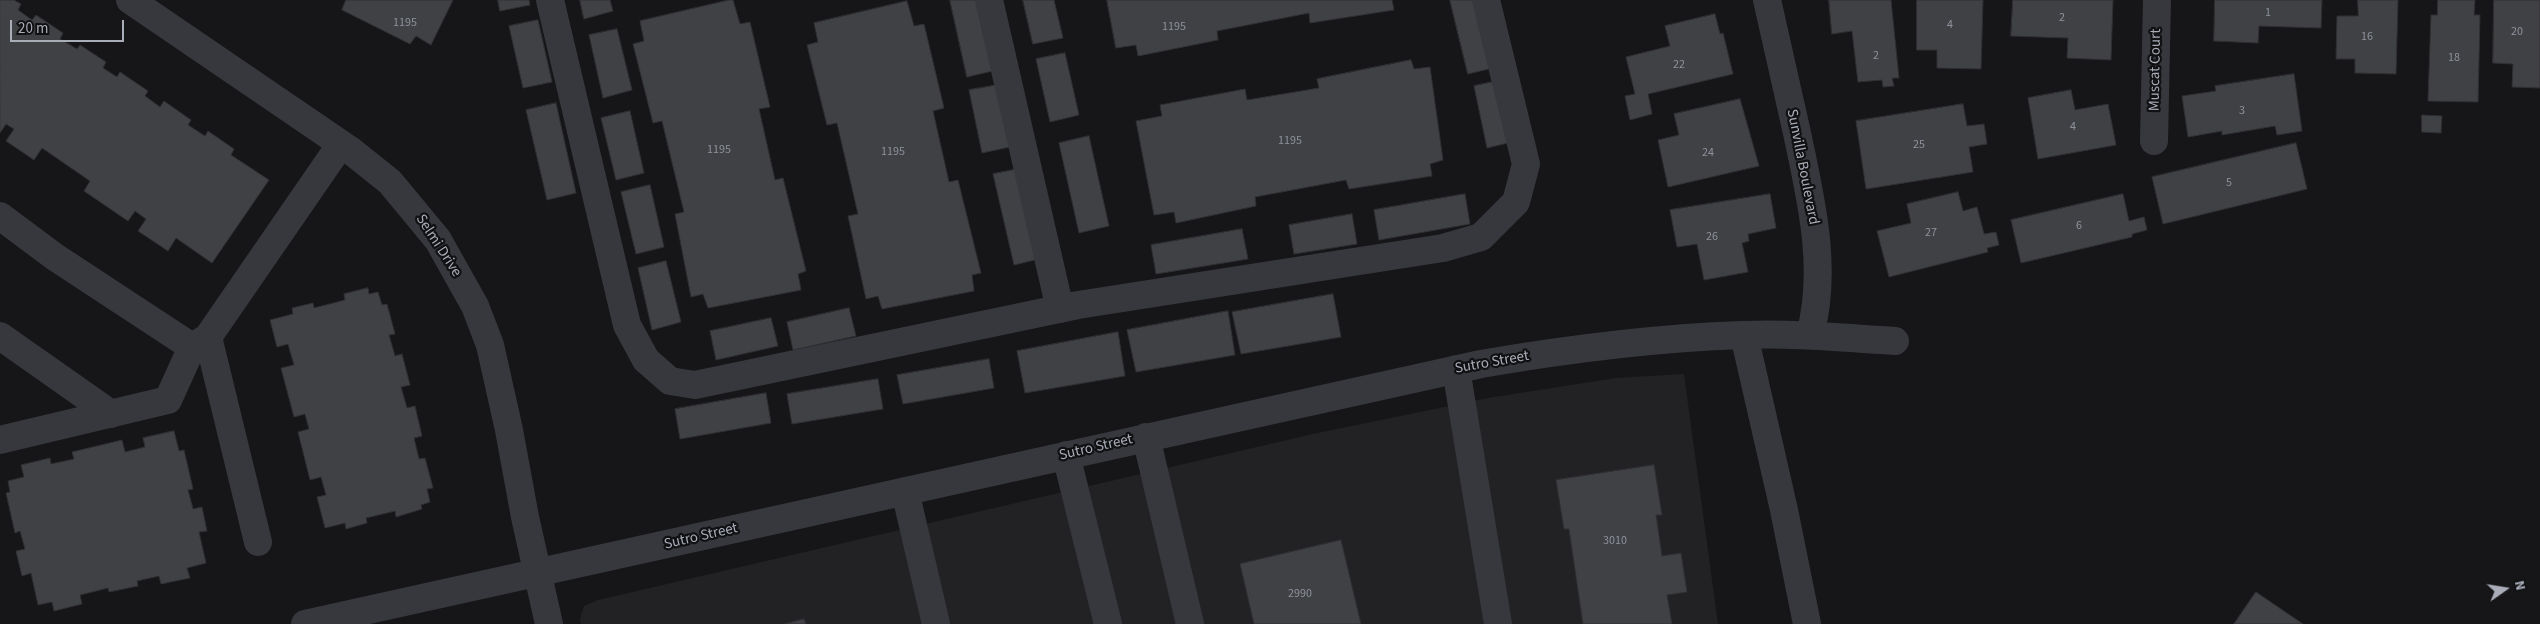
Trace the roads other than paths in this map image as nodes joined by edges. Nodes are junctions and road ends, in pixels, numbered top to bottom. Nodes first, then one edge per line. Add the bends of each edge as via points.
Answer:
1 (130, 0) edge
2 (550, 0) edge
3 (990, 0) edge
4 (1486, 0) edge
5 (1767, 0) edge
6 (2157, 0) edge
7 (2154, 141) dead end
8 (341, 144) junction
9 (0, 216) edge
10 (1060, 309) junction
11 (1744, 335) junction
12 (0, 336) edge
13 (1810, 336) junction
14 (1895, 341) dead end
15 (200, 342) junction
16 (1456, 369) junction
17 (111, 414) junction
18 (1146, 437) junction
19 (0, 440) edge
20 (1066, 455) junction
21 (906, 491) junction
22 (258, 542) dead end
23 (538, 574) junction
24 (305, 624) edge
25 (549, 624) edge
26 (936, 624) edge
27 (1108, 624) edge
28 (1190, 624) edge
29 (1498, 624) edge
30 (1807, 624) edge

1 - 8 street, Selmi Drive
2 - 10 street via 627,325 646,360 670,381 694,385
3 - 10 street
4 - 10 street via 1526,164 1516,202 1481,237 1443,248
5 - 13 street, Sunvilla Boulevard via 1812,201 1818,254 1817,311
6 - 7 street, Muscat Court
8 - 15 street
8 - 23 street, Selmi Drive via 390,182 418,213 438,240 475,306 490,345
9 - 15 street via 55,257
11 - 13 street, Sutro Street
11 - 16 street, Sutro Street via 1566,350
11 - 30 street
12 - 17 street
13 - 14 street, Sutro Street
15 - 17 street via 168,400
15 - 22 street
16 - 18 street, Sutro Street
16 - 29 street
17 - 19 street
18 - 20 street, Sutro Street
18 - 28 street
20 - 21 street, Sutro Street
20 - 27 street
21 - 23 street, Sutro Street
21 - 26 street
23 - 24 street, Sutro Street
23 - 25 street, Selmi Drive

